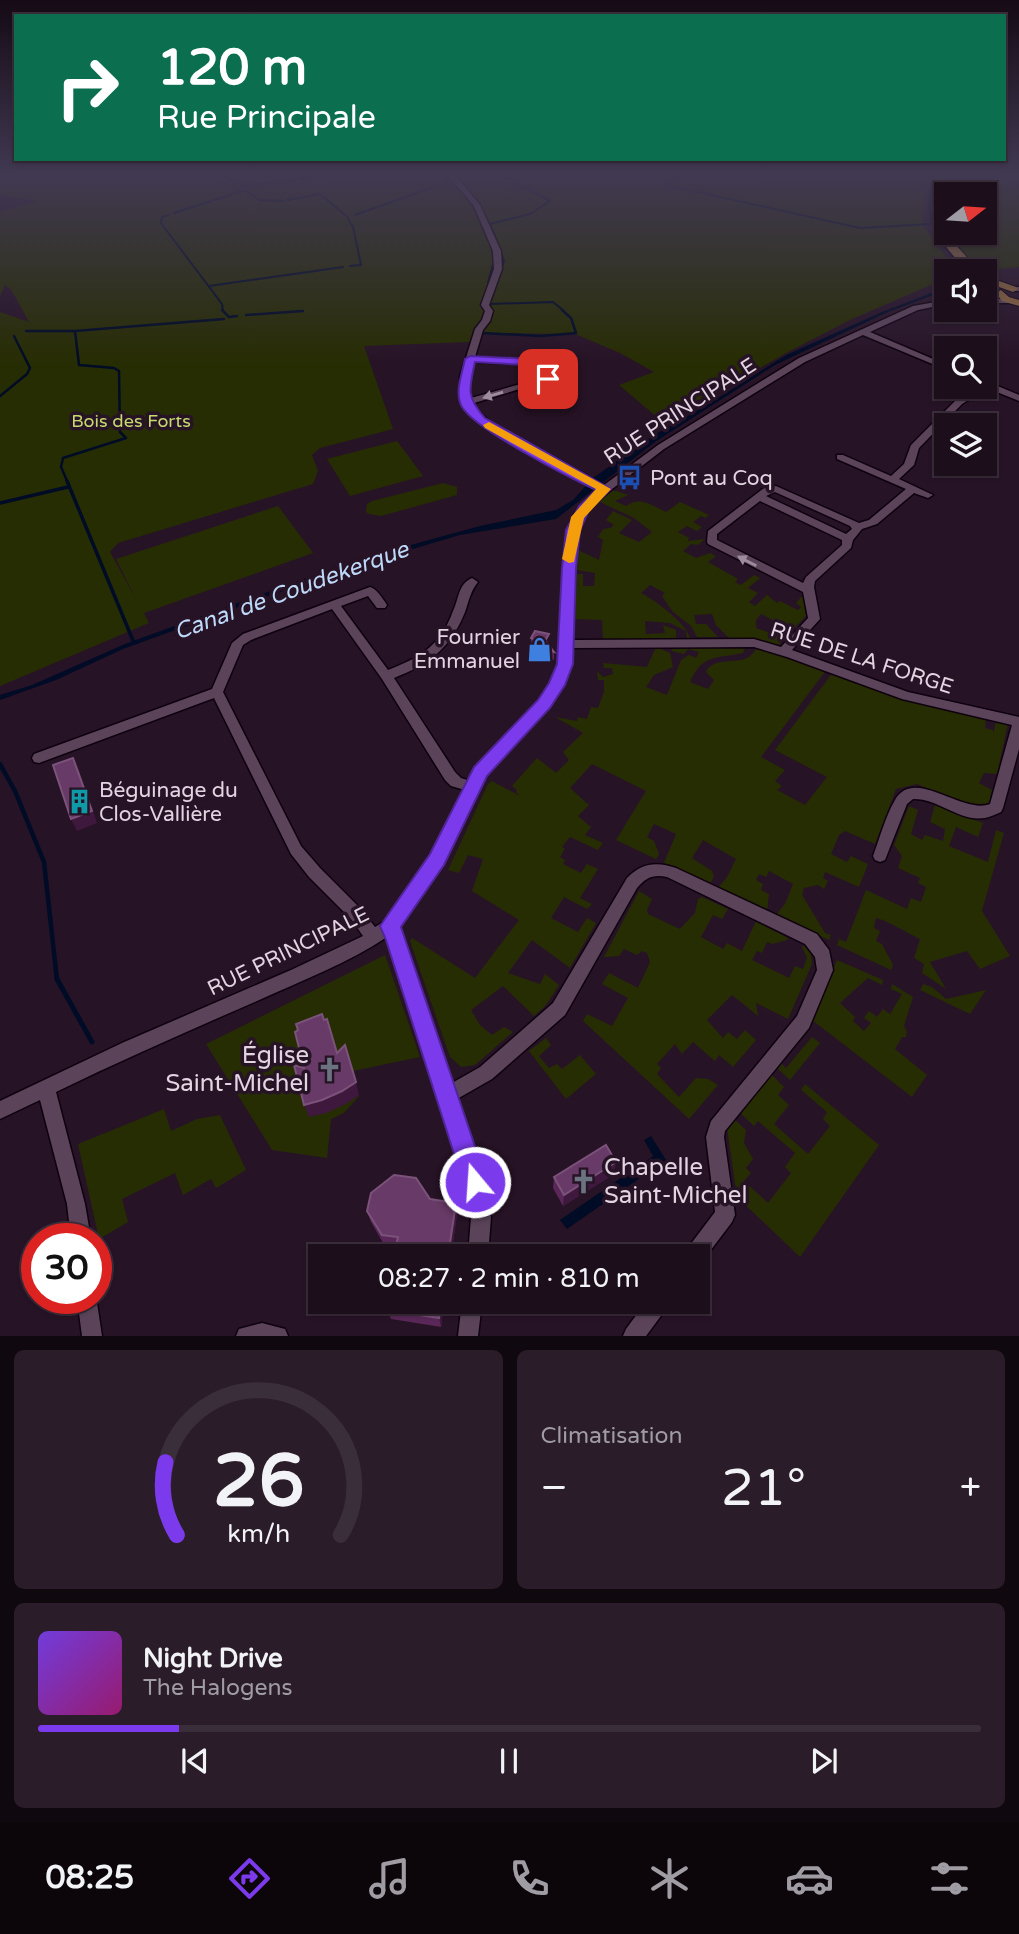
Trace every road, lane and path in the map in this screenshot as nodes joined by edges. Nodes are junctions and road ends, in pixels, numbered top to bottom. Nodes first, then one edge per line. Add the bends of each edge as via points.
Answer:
1 (490, 238) edge
2 (947, 238) edge
3 (962, 259) edge
4 (997, 283) edge
5 (1017, 289) edge
6 (997, 290) edge
7 (1001, 293) junction
8 (997, 295) edge
9 (997, 301) edge
10 (1016, 302) edge
11 (934, 306) edge
12 (907, 313) joint
13 (863, 332) junction
14 (470, 359) junction
15 (934, 362) edge
16 (997, 390) edge
17 (1019, 398) edge
18 (964, 399) edge
19 (466, 402) junction
20 (840, 457) dead end
21 (892, 480) junction
22 (602, 488) junction
23 (912, 489) junction
24 (928, 495) dead end
25 (759, 496) junction
26 (857, 527) junction
27 (848, 539) junction
28 (472, 582) dead end
29 (808, 590) junction
30 (334, 604) junction
31 (381, 605) dead end
32 (566, 643) junction
33 (784, 651) junction
34 (386, 676) junction
35 (217, 692) junction
36 (1019, 723) edge
37 (39, 758) dead end
38 (472, 787) junction
39 (880, 856) dead end
40 (390, 926) junction
41 (373, 938) junction
42 (46, 1088) junction
43 (447, 1095) junction
44 (0, 1110) edge
45 (79, 1223) edge
46 (479, 1244) edge
47 (703, 1244) edge
48 (89, 1314) edge
49 (471, 1314) edge
50 (650, 1314) edge
51 (92, 1335) edge
52 (246, 1335) edge
53 (278, 1335) edge
54 (468, 1335) edge
55 (633, 1335) edge

1 - 14 street via 498,269 485,305 488,318 479,329
2 - 3 main road
4 - 5 main road
5 - 7 main road
6 - 7 main road
7 - 8 street
7 - 10 main road
9 - 10 street
11 - 12 street, RUE PRINCIPALE
12 - 13 street, RUE PRINCIPALE
13 - 15 street
13 - 22 street, RUE PRINCIPALE via 776,375
14 - 19 street via 464,382
14 -> 19 street via 528,362 548,379
16 - 17 street
18 - 21 street via 914,447 908,467
19 - 22 street via 487,424
20 - 21 street
21 - 23 street
22 - 32 street, RUE PRINCIPALE via 574,526
23 - 24 street
23 - 26 street via 873,522
25 - 26 street via 776,489
25 - 27 street
29 -> 25 street via 712,542 712,533
26 - 27 street
27 - 29 street via 847,546 811,578
28 - 34 street via 434,652 422,662
29 - 33 street via 814,619
30 - 31 street via 370,591
30 - 34 street
30 - 35 street via 240,640
32 - 33 street, RUE DE LA FORGE via 740,642
32 - 38 street, RUE PRINCIPALE via 562,673 548,698 489,761
33 - 36 street, RUE DE LA FORGE via 906,696
34 - 38 street via 450,776
35 - 37 street
35 - 41 street via 296,850
36 - 39 street via 996,808 977,814 927,794 910,794 901,801
38 - 40 street, RUE PRINCIPALE via 437,859
40 - 41 street, RUE PRINCIPALE
40 - 43 street
41 - 42 street, RUE PRINCIPALE
42 - 44 street, RUE PRINCIPALE
42 - 45 street
43 - 46 street via 478,1196
43 - 47 street via 486,1073 559,1009 632,883 643,872 671,872 811,939 823,955 825,970 800,1027 717,1127 725,1215
48 - 51 street
49 - 54 street
50 - 55 street
52 - 53 street

